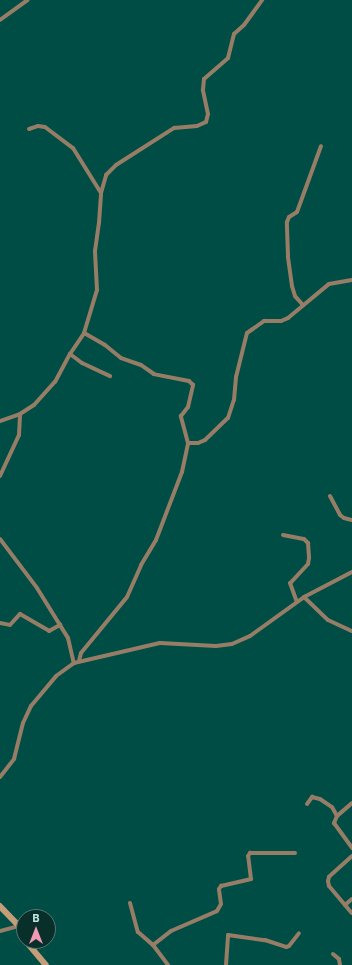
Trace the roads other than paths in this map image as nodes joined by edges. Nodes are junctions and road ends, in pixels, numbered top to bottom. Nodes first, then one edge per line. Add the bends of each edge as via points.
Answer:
1 (28, 0) edge
2 (262, 0) edge
3 (0, 20) edge
4 (29, 128) dead end
5 (321, 146) dead end
6 (101, 193) junction
7 (352, 280) edge
8 (303, 305) junction
9 (84, 333) junction
10 (70, 354) junction
11 (110, 376) dead end
12 (20, 414) junction
13 (0, 420) edge
14 (188, 443) junction
15 (0, 476) edge
16 (330, 496) dead end
17 (352, 520) edge
18 (283, 535) dead end
19 (0, 539) edge
20 (352, 572) edge
21 (304, 597) junction
22 (297, 602) junction
23 (0, 623) edge
24 (60, 625) junction
25 (352, 631) edge
26 (79, 661) junction
27 (74, 663) junction
28 (1, 775) edge
29 (352, 803) edge
30 (307, 804) dead end
31 (337, 816) junction
32 (352, 848) edge
33 (295, 853) dead end
34 (352, 856) edge
35 (352, 899) edge
36 (130, 903) dead end
37 (345, 905) junction
38 (0, 906) edge
39 (352, 913) edge
40 (16, 923) edge
41 (16, 927) edge
42 (0, 931) edge
43 (300, 933) dead end
44 (153, 945) junction
45 (33, 949) edge
46 (333, 954) dead end
47 (46, 965) edge
48 (168, 965) edge
49 (226, 965) edge
50 (340, 965) edge

1 - 3 street
2 - 6 street via 234,34 228,58 204,79 203,90 208,114 206,122 196,126 174,128 122,161 106,175
4 - 6 street via 45,127 73,148
5 - 8 street via 297,212 289,217 287,222 292,286
6 - 9 street via 100,223 94,257 97,290
7 - 8 street via 328,284
8 - 14 street via 285,320 264,321 247,334 228,418 205,440
9 - 10 street
9 - 14 street via 106,345 121,358 141,365 154,374 192,383 188,407 181,416
10 - 11 street via 82,363
10 - 12 street via 52,386 34,405
12 - 13 street
12 - 15 street via 19,435
14 - 26 street via 182,472 156,540 127,596 81,653
16 - 17 street via 340,515
18 - 22 street via 304,539 308,543 308,564 290,583
19 - 24 street via 37,588
20 - 21 street
21 - 22 street
21 - 25 street via 328,620
22 - 26 street via 250,636 232,644 216,646 160,643
23 - 24 street via 10,626 20,614 49,632
24 - 27 street via 70,644
26 - 27 street
27 - 28 street via 56,676 31,706 23,723 14,759
29 - 31 street
30 - 31 street via 312,797 320,799 332,807
31 - 32 street via 334,823
33 - 44 street via 250,853 248,856 252,879 221,886 221,904 217,910 171,931
34 - 37 street via 329,877 328,881 329,886
35 - 37 street
36 - 44 street via 138,932
37 - 39 street
38 - 40 street
41 - 42 street
43 - 49 street via 286,947 265,940 228,934
44 - 48 street
45 - 47 street
46 - 50 street via 339,959

